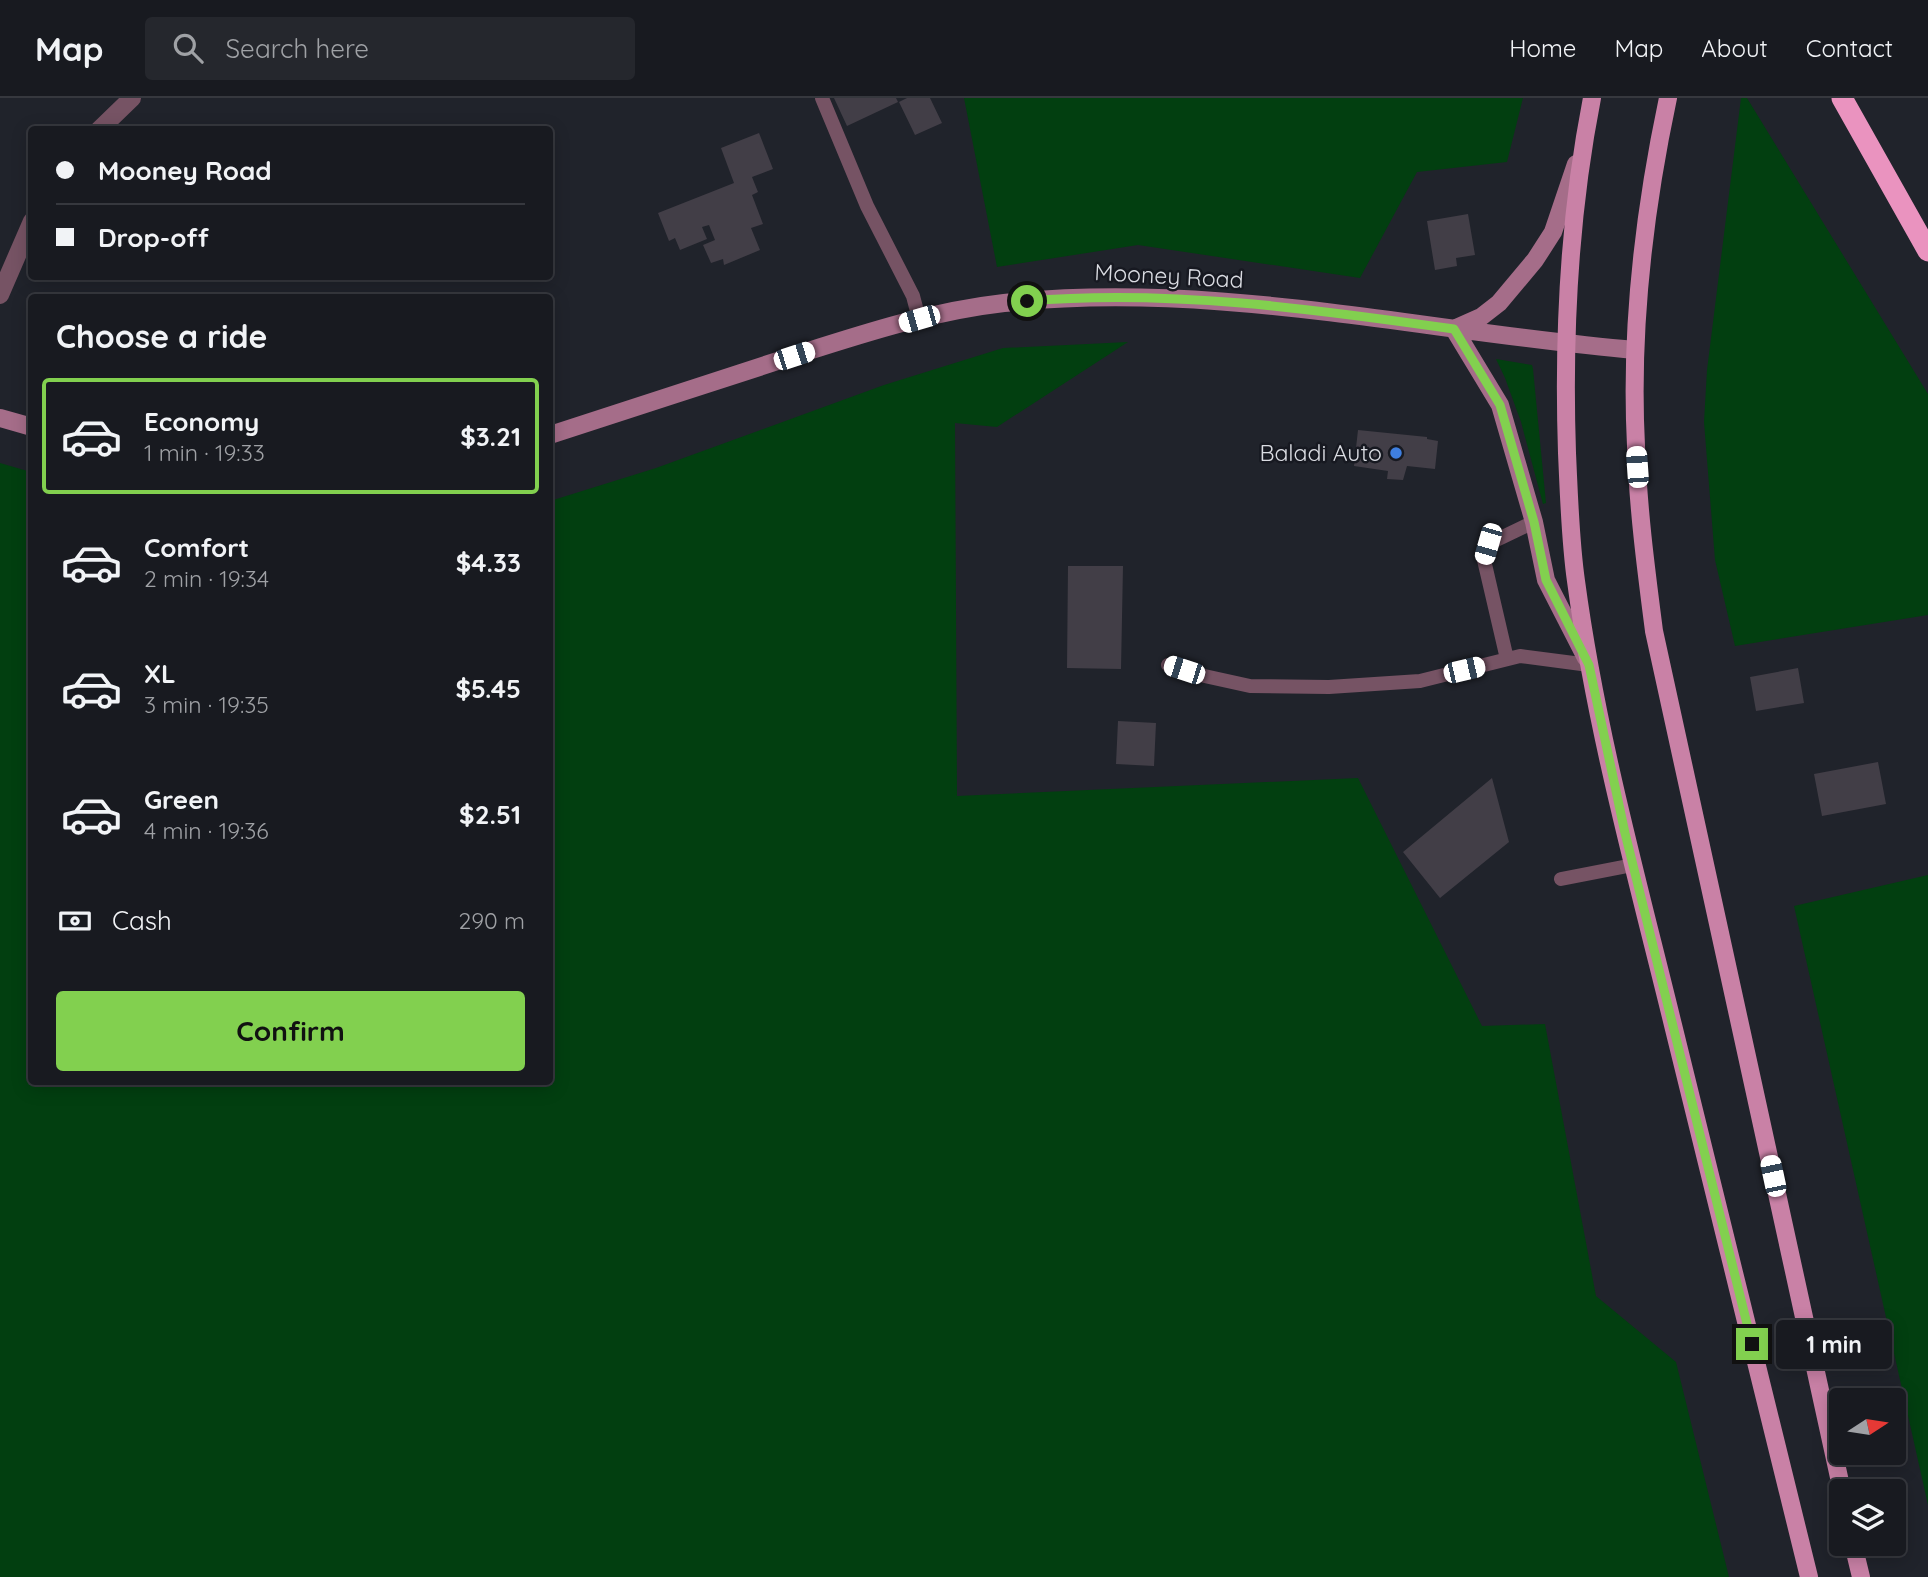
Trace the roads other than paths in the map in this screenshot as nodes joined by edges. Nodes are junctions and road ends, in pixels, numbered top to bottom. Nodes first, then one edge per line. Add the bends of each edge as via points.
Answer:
1 (132, 98) edge
2 (822, 98) edge
3 (1592, 98) edge
4 (1668, 98) edge
5 (1842, 98) edge
6 (103, 126) edge
7 (1583, 144) junction
8 (28, 230) edge
9 (1928, 251) edge
10 (0, 295) edge
11 (919, 319) junction
12 (1454, 329) junction
13 (1565, 344) junction
14 (1635, 351) junction
15 (0, 418) edge
16 (28, 426) edge
17 (553, 434) edge
18 (1534, 522) junction
19 (1507, 659) junction
20 (1168, 665) dead end
21 (1589, 665) junction
22 (1633, 864) junction
23 (1561, 879) dead end
24 (1839, 1479) edge
25 (1856, 1556) edge
26 (1810, 1577) edge
27 (1861, 1577) edge

1 - 6 street
2 - 11 lane via 867,206 913,296
3 - 7 main road
4 - 14 main road via 1657,148
5 - 9 highway
7 - 12 street via 1553,232 1535,260 1499,303
7 - 13 main road
8 - 10 street
11 - 12 street, Mooney Road via 1014,302 1157,297
11 - 17 street, Mooney Road
12 - 13 street, Mooney Road
12 - 18 street via 1500,405
13 - 14 street, Mooney Road
13 - 21 main road via 1572,545
14 - 24 main road via 1635,444 1654,631
15 - 16 street
18 - 19 lane via 1488,544 1484,560
18 - 21 street via 1546,580
19 - 20 lane via 1420,681 1329,687 1250,685
19 - 21 lane via 1520,656
21 - 22 main road
22 - 23 lane
22 - 26 main road
25 - 27 main road

